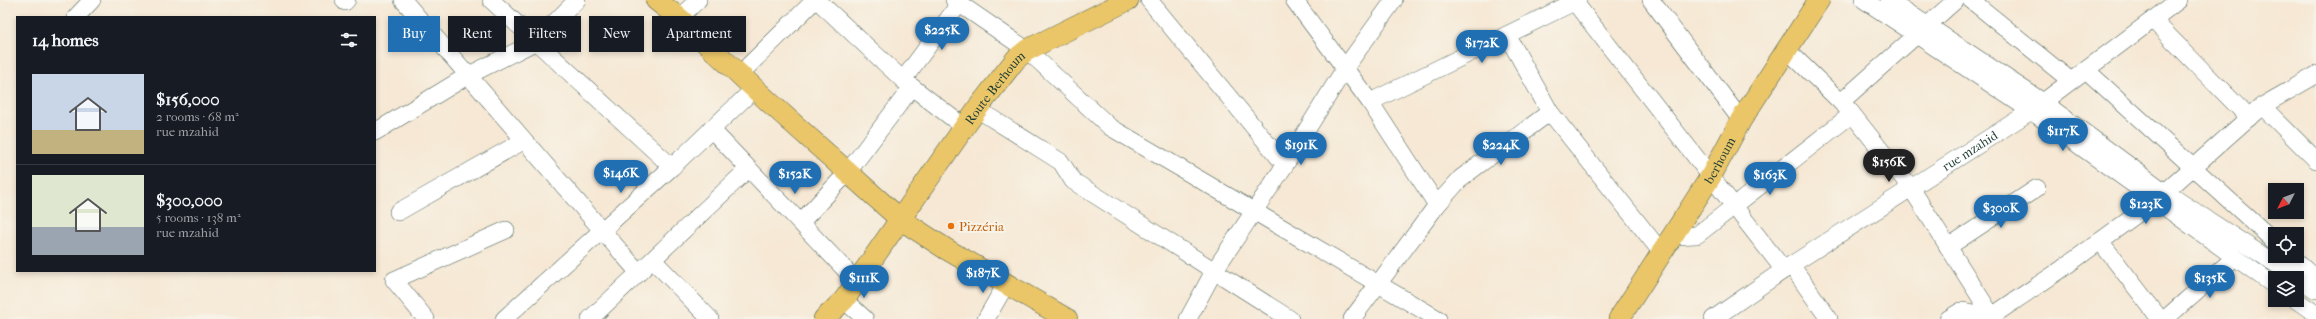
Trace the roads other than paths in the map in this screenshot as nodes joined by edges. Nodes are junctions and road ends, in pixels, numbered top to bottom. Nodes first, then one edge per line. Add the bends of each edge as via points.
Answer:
1 (92, 0) edge
2 (403, 0) edge
3 (491, 0) edge
4 (577, 0) edge
5 (656, 0) edge
6 (698, 0) edge
7 (816, 0) edge
8 (1128, 0) edge
9 (1149, 0) edge
10 (1294, 0) edge
11 (1394, 0) edge
12 (1651, 0) edge
13 (1819, 0) edge
14 (1864, 0) edge
15 (1890, 0) edge
16 (1956, 0) edge
17 (1971, 0) edge
18 (2179, 0) edge
19 (1576, 1) edge
20 (956, 2) edge
21 (77, 16) edge
22 (561, 16) edge
23 (676, 16) edge
24 (681, 16) edge
25 (2153, 20) junction
26 (514, 22) edge
27 (1922, 30) junction
28 (1507, 35) junction
29 (1027, 50) junction
30 (1787, 50) junction
31 (515, 52) edge
32 (546, 52) edge
33 (716, 52) edge
34 (1345, 68) junction
35 (2086, 70) junction
36 (2316, 75) edge
37 (467, 76) junction
38 (747, 81) junction
39 (2071, 81) junction
40 (908, 83) junction
41 (1370, 102) junction
42 (2037, 106) junction
43 (2262, 106) junction
44 (1846, 108) junction
45 (977, 109) junction
46 (1550, 112) junction
47 (2249, 118) junction
48 (1742, 120) junction
49 (964, 127) junction
50 (711, 129) junction
51 (376, 131) edge
52 (523, 141) junction
53 (2316, 160) edge
54 (1285, 165) junction
55 (672, 167) junction
56 (2193, 168) junction
57 (748, 169) junction
58 (847, 172) junction
59 (1711, 176) junction
60 (1911, 188) junction
61 (2037, 188) dead end
62 (2160, 197) junction
63 (1437, 205) junction
64 (1734, 206) junction
65 (1253, 211) junction
66 (398, 212) dead end
67 (900, 219) junction
68 (801, 222) junction
69 (506, 230) dead end
70 (602, 231) junction
71 (2268, 236) edge
72 (2100, 241) junction
73 (1667, 244) junction
74 (1948, 247) junction
75 (2234, 258) junction
76 (653, 260) junction
77 (2298, 263) edge
78 (1787, 267) junction
79 (1214, 271) junction
80 (639, 273) junction
81 (2316, 279) edge
82 (2268, 281) edge
83 (857, 282) junction
84 (1006, 284) junction
85 (1378, 284) junction
86 (2316, 290) edge
87 (844, 300) junction
88 (2304, 306) edge
89 (2316, 314) edge
90 (1992, 316) junction
91 (426, 319) edge
92 (504, 319) edge
93 (590, 319) edge
94 (710, 319) edge
95 (824, 319) edge
96 (864, 319) edge
97 (986, 319) edge
98 (1067, 319) edge
99 (1188, 319) edge
100 (1290, 319) edge
101 (1352, 319) edge
102 (1438, 319) edge
103 (1619, 319) edge
104 (1713, 319) edge
105 (1829, 319) edge
106 (1948, 319) edge
107 (2160, 319) edge
108 (2165, 319) edge

1 - 21 street
2 - 37 street
3 - 26 street
4 - 22 street
5 - 23 main road
6 - 24 street
7 - 38 street
7 - 40 street
8 - 29 main road, Route Berhoum
9 - 54 street
10 - 34 street
11 - 34 street
12 - 48 street
13 - 30 main road, berhoum
14 - 27 street
15 - 27 street
16 - 27 street
17 - 39 street
18 - 25 street, rue mzahid
19 - 28 street
19 - 59 street
20 - 29 street
20 - 40 street
25 - 35 street, rue mzahid
25 - 47 street
27 - 42 street
27 - 44 street
28 - 41 street
28 - 46 street
29 - 45 main road, Route Berhoum via 1016,59
29 - 65 street via 1110,127
30 - 44 street
30 - 48 main road, berhoum
31 - 37 street
32 - 55 street
33 - 38 main road
34 - 41 street
34 - 54 street
35 - 39 street, rue mzahid
35 - 56 street
36 - 43 street
37 - 51 street
37 - 52 street
38 - 50 street
38 - 58 main road
39 - 42 street, rue mzahid
40 - 49 street
40 - 58 street
41 - 63 street
42 - 60 street, rue mzahid
42 - 62 street
43 - 47 street
43 - 53 street
44 - 60 street
44 - 64 street
45 - 49 main road, Route Berhoum
45 - 79 street via 1061,162 1073,181
46 - 63 street via 1461,178
46 - 73 street
47 - 56 street
48 - 59 main road, berhoum
49 - 67 main road, Route Berhoum
50 - 55 street
50 - 57 street
52 - 66 street
52 - 70 street
54 - 65 street
55 - 70 street
56 - 62 street
56 - 71 street
57 - 68 street
57 - 76 street
58 - 67 main road
58 - 68 street
59 - 64 street
59 - 73 main road, berhoum
60 - 74 street
60 - 78 street, rue mzahid
61 - 74 street
62 - 72 street
62 - 75 street
62 - 86 street
63 - 85 street
64 - 73 street via 1697,235
64 - 78 street
65 - 79 street
65 - 85 street
67 - 83 main road, Route Berhoum
67 - 84 main road
68 - 83 street
69 - 91 street via 394,280
70 - 80 street
70 - 92 street
72 - 90 street
72 - 107 street
73 - 103 main road, berhoum
74 - 90 street
75 - 82 street
75 - 108 street
76 - 80 street
76 - 94 street
77 - 81 street
78 - 104 street, rue mzahid
78 - 105 street
79 - 99 street
79 - 100 street
80 - 93 street
83 - 87 main road, Route Berhoum
84 - 97 street
84 - 98 main road
85 - 101 street
85 - 102 street
87 - 95 main road, Route Berhoum
87 - 96 street
88 - 89 street
90 - 106 street via 1961,311

